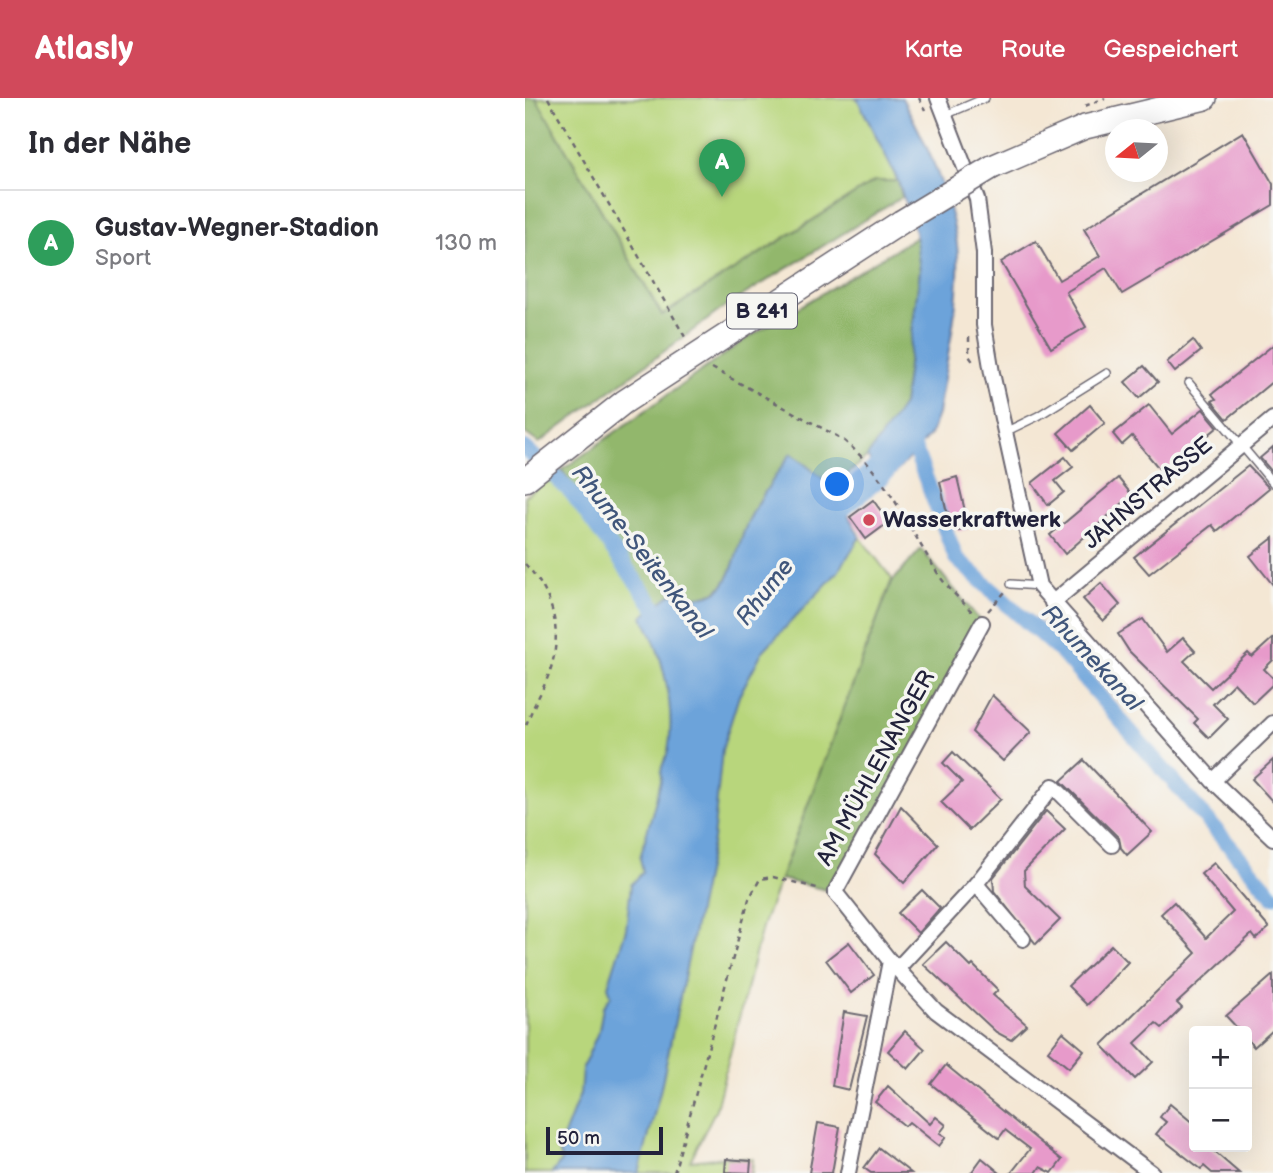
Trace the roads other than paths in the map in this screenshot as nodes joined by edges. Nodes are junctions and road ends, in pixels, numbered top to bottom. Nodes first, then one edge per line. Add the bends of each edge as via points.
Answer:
1 (937, 98) edge
2 (985, 98) edge
3 (1205, 98) edge
4 (945, 115) junction
5 (1107, 373) dead end
6 (1189, 383) dead end
7 (1273, 419) edge
8 (1005, 432) junction
9 (1242, 444) junction
10 (525, 480) edge
11 (1273, 483) edge
12 (1011, 584) road end
13 (1039, 586) junction
14 (1052, 603) junction
15 (984, 618) road end
16 (1273, 723) edge
17 (1213, 781) junction
18 (1273, 838) edge
19 (1112, 845) dead end
20 (976, 884) junction
21 (1023, 939) dead end
22 (893, 965) junction
23 (1149, 1171) edge
24 (848, 1173) edge
25 (1130, 1173) edge

1 - 4 street
2 - 4 lane
3 - 10 main road, B 241, bridge via 1095,124 992,167 624,402
4 - 8 street via 977,199 984,253 984,325
5 - 8 lane
6 - 9 lane
7 - 9 street, JAHNSTRASSE
8 - 13 street
9 - 11 lane
9 - 14 street, JAHNSTRASSE
12 - 13 lane
13 - 14 street
14 - 17 street
15 - 22 street, AM MÜHLENANGER via 835,892
16 - 17 street
17 - 18 street
19 - 20 street via 1052,786
20 - 21 street
20 - 22 street
22 - 23 street, AM MÜHLENANGER via 936,1011
22 - 24 street
23 - 25 street

